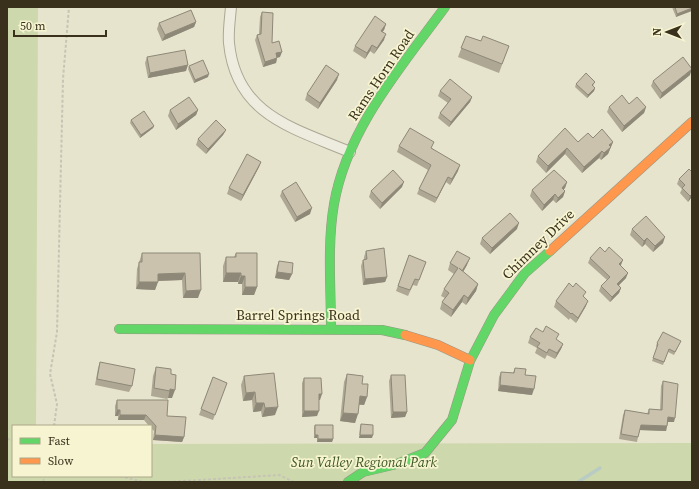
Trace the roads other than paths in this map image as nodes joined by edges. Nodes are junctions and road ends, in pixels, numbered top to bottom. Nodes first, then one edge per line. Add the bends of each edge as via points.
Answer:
1 (231, 7) edge
2 (445, 7) edge
3 (692, 122) edge
4 (350, 152) junction
5 (119, 329) dead end
6 (331, 329) junction
7 (470, 360) junction
8 (348, 482) edge

1 - 4 street via 231,57 236,75 256,104 283,124
2 - 4 street, Rams Horn Road via 372,110
3 - 7 street, Chimney Drive via 525,273 495,312
4 - 6 street, Rams Horn Road via 336,196 331,231
5 - 6 street, Barrel Springs Road
6 - 7 street, Barrel Springs Road via 406,333 428,340
7 - 8 street, Chimney Drive via 452,420 425,453 397,464 363,472

